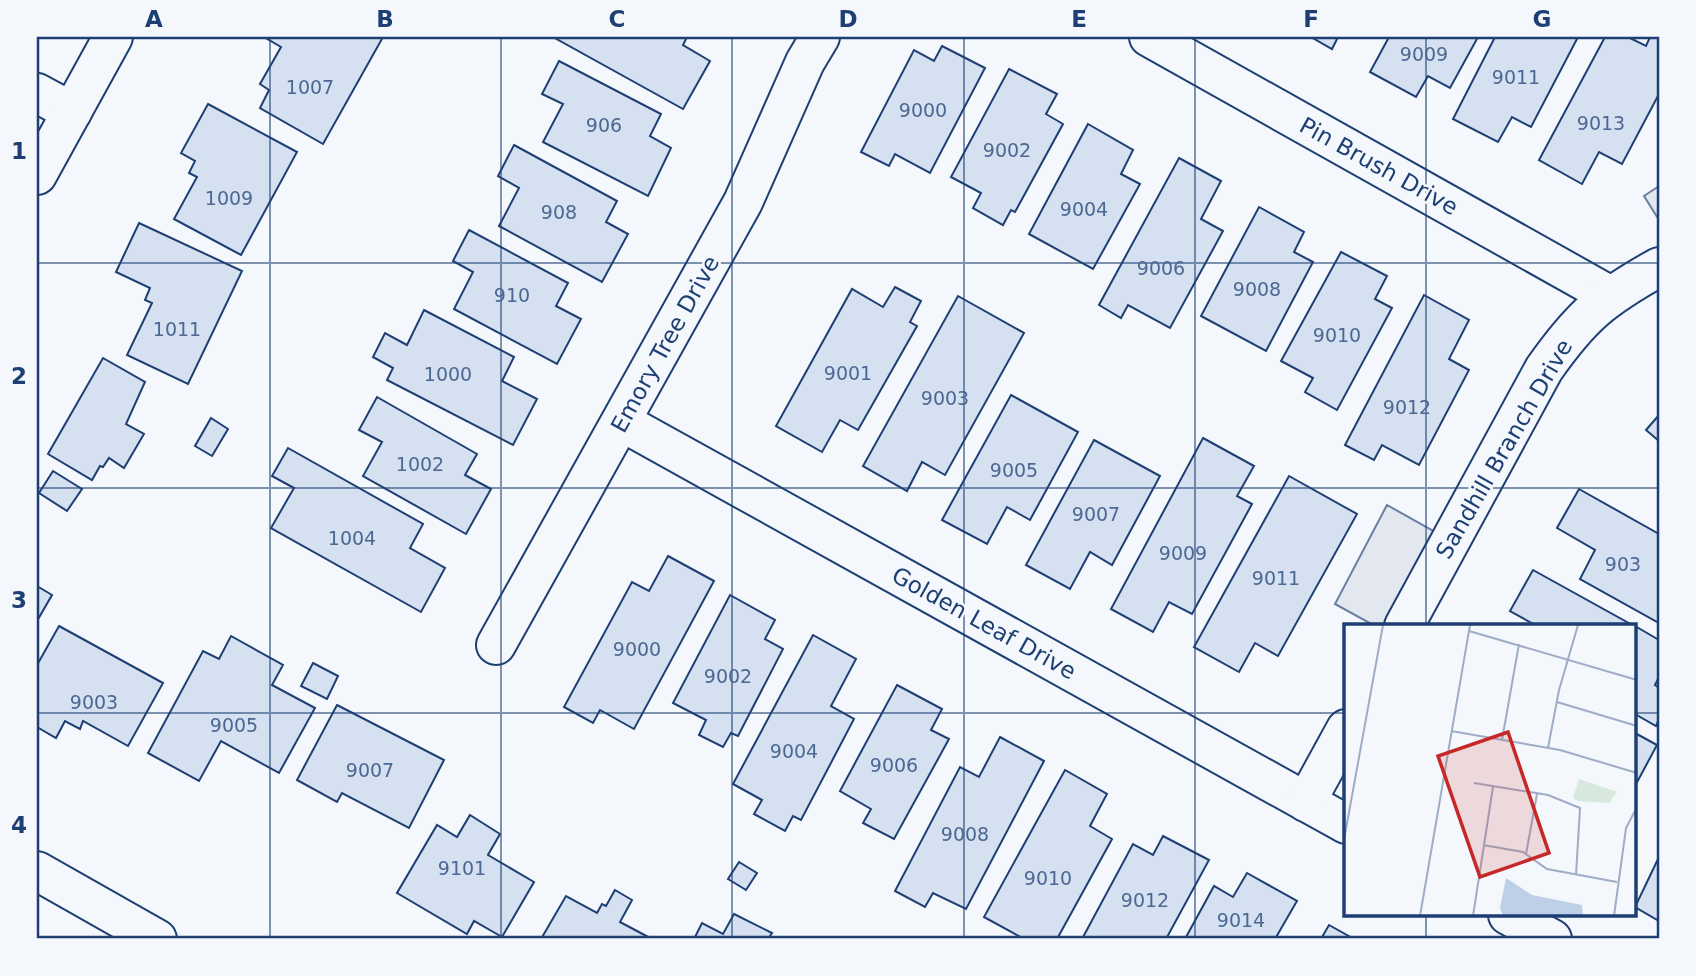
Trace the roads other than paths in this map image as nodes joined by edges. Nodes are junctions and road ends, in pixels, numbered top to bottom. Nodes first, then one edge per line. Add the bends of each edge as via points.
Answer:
1 (113, 37) edge
2 (820, 37) edge
3 (1149, 37) edge
4 (37, 93) edge
5 (72, 112) junction
6 (37, 175) edge
7 (1659, 267) edge
8 (1609, 295) junction
9 (622, 422) junction
10 (1405, 624) edge
11 (495, 645) dead end
12 (1344, 733) edge
13 (1306, 802) junction
14 (1344, 823) edge
15 (37, 872) edge
16 (1510, 916) edge
17 (157, 939) edge
18 (1552, 939) edge

1 - 5 street
2 - 9 street, Emory Tree Drive via 743,202
3 - 8 street, Pin Brush Drive
4 - 5 street
5 - 6 street
7 - 8 street, Sandhill Branch Drive
8 - 10 street, Sandhill Branch Drive via 1571,330 1544,369
9 - 11 street, Emory Tree Drive
9 - 13 street, Golden Leaf Drive
12 - 13 street
13 - 14 street, Golden Leaf Drive
15 - 17 street
16 - 18 street

